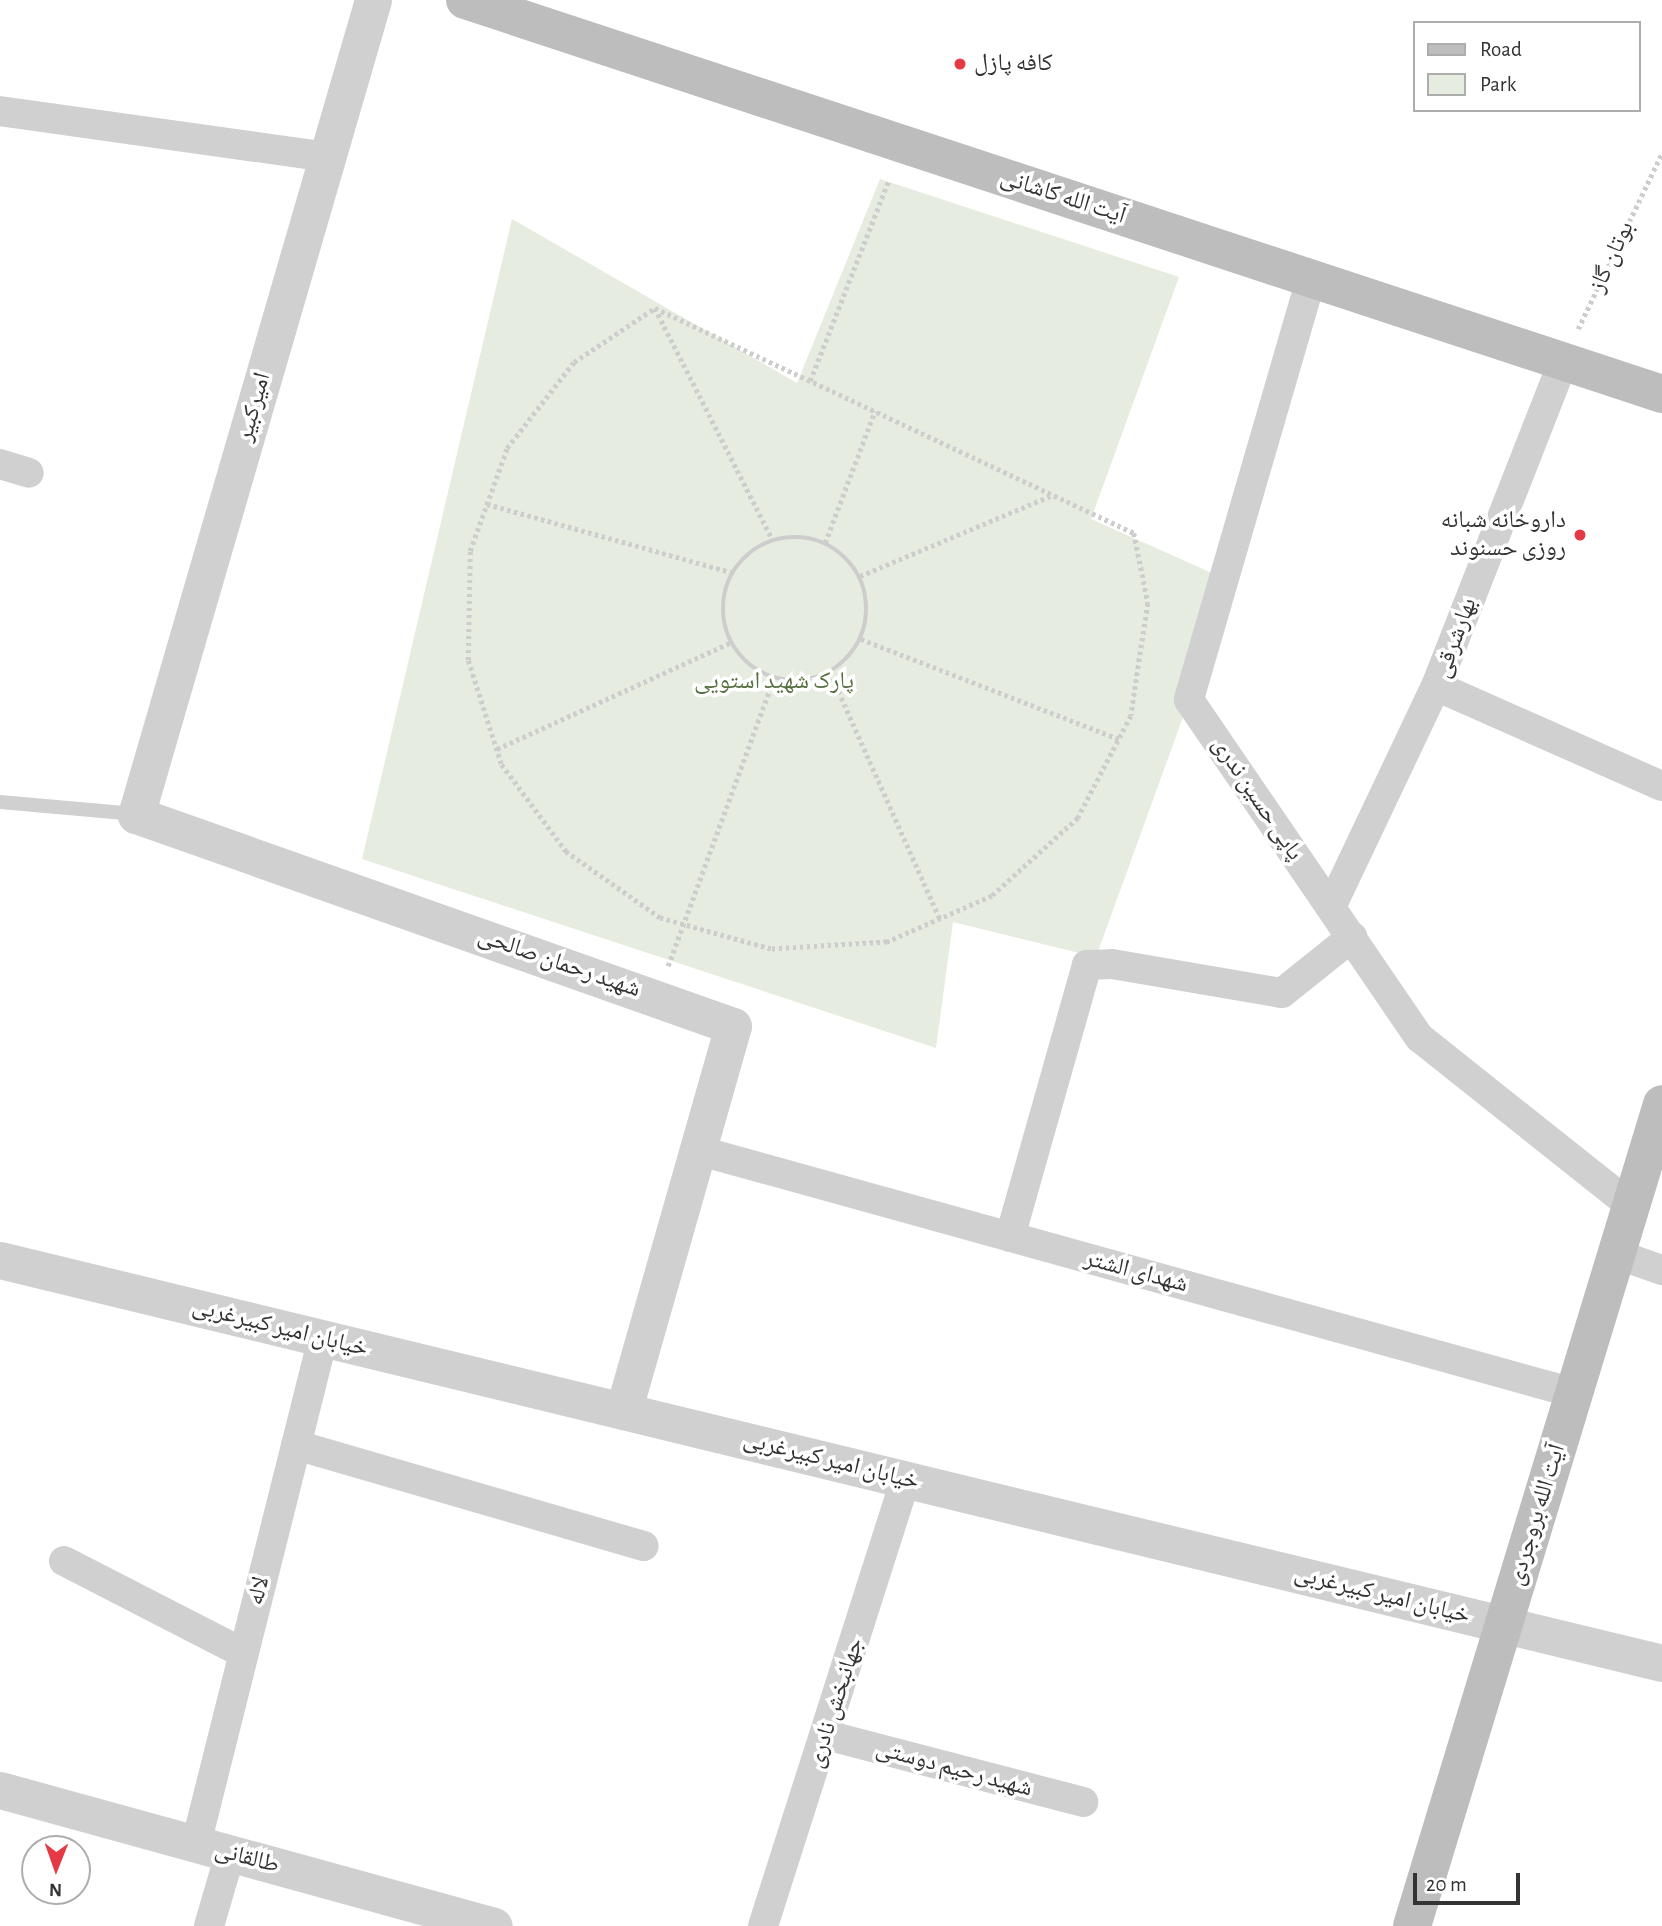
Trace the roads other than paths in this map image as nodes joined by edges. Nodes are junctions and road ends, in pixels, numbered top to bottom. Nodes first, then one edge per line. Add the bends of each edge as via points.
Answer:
1 (373, 0) edge
2 (465, 0) edge
3 (0, 111) edge
4 (327, 157) junction
5 (1311, 279) junction
6 (1563, 362) junction
7 (1662, 394) edge
8 (0, 464) edge
9 (29, 473) dead end
10 (1436, 685) junction
11 (1662, 786) edge
12 (0, 802) edge
13 (136, 815) junction
14 (1331, 908) junction
15 (1352, 937) junction
16 (1662, 1104) edge
17 (697, 1150) junction
18 (1631, 1206) junction
19 (1010, 1237) junction
20 (1616, 1254) junction
21 (0, 1260) edge
22 (1662, 1270) edge
23 (323, 1338) junction
24 (1574, 1393) junction
25 (623, 1411) junction
26 (296, 1445) junction
27 (906, 1479) junction
28 (644, 1546) dead end
29 (64, 1562) dead end
30 (1503, 1624) junction
31 (243, 1653) junction
32 (1662, 1662) edge
33 (826, 1735) junction
34 (0, 1790) edge
35 (1083, 1802) dead end
36 (213, 1849) junction
37 (209, 1926) edge
38 (494, 1926) edge
39 (763, 1926) edge
40 (1412, 1926) edge

1 - 4 street, امیرکبیر
2 - 5 main road, آیت الله کاشانی
3 - 4 street
4 - 13 street, امیرکبیر
5 - 6 main road, آیت الله کاشانی
5 - 14 street, پاپی حسین ندری via 1189,699
6 - 7 main road, آیت الله کاشانی
6 - 10 street, بهارشرقی
8 - 9 street
10 - 11 street, بهارشرقی
10 - 14 street
12 - 13 lane, شهید رحمان صالحی
13 - 17 street, شهید رحمان صالحی via 733,1026
14 - 15 street, پاپی حسین ندری
15 - 18 street, پاپی حسین ندری via 1420,1038
15 - 19 street via 1282,993 1112,964 1087,965
16 - 18 main road, آیت الله بروجردی
17 - 19 street, شهدای الشتر
17 - 25 street, شهید رحمان صالحی
18 - 20 main road, آیت الله بروجردی
19 - 24 street, شهدای الشتر
20 - 22 street
20 - 24 main road, آیت الله بروجردی
21 - 23 street, خیابان امیر کبیرغربی
23 - 25 street, خیابان امیر کبیرغربی
23 - 26 street, لاله
24 - 30 main road, آیت الله بروجردی
25 - 27 street, خیابان امیر کبیرغربی
26 - 28 street
26 - 31 street, لاله
27 - 30 street, خیابان امیر کبیرغربی
27 - 33 street, جهانبخش نادری
29 - 31 street
30 - 32 street, خیابان امیر کبیرغربی
30 - 40 main road, آیت الله بروجردی
31 - 36 street, لاله
33 - 35 street, شهید رحیم دوستی
33 - 39 street, جهانبخش نادری
34 - 36 street, طالقانی
36 - 37 street, لاله
36 - 38 street, طالقانی

